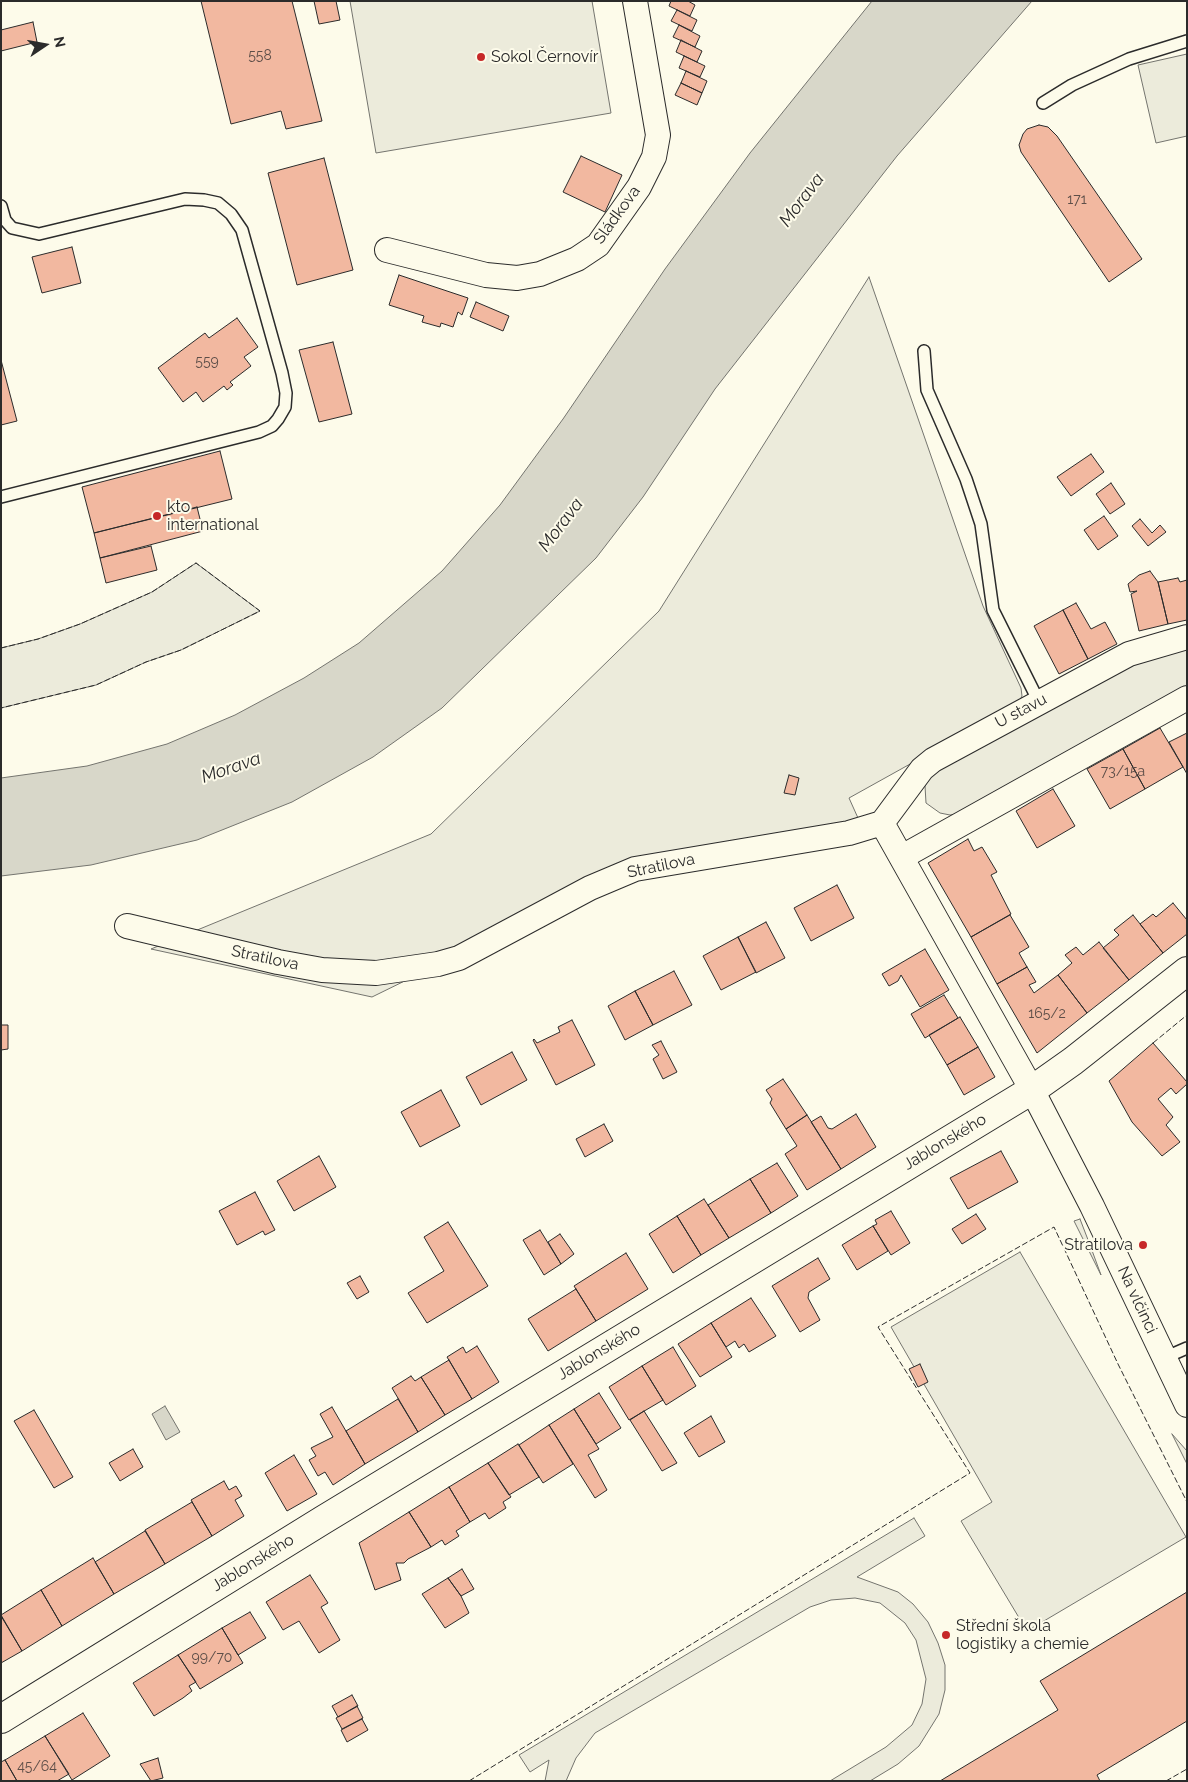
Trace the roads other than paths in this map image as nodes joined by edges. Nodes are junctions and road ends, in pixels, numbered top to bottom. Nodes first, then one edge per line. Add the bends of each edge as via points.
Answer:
1 (635, 1) edge
2 (1187, 41) edge
3 (1043, 103) dead end
4 (1, 206) edge
5 (388, 250) dead end
6 (924, 350) dead end
7 (1, 497) edge
8 (1187, 637) edge
9 (1187, 698) edge
10 (1039, 702) junction
11 (882, 823) junction
12 (902, 857) junction
13 (127, 926) dead end
14 (1187, 971) edge
15 (1032, 1090) junction
16 (1187, 1348) edge
17 (1164, 1358) junction
18 (1187, 1405) edge
19 (1, 1719) edge

1 - 5 street, Sládkova via 658,135 654,157 639,187 598,245 570,262 540,274 517,278 486,275
2 - 3 lane via 1129,59 1072,85
4 - 7 lane via 5,220 12,228 39,234 184,199 218,203 242,230 286,393 278,419 259,432
6 - 10 lane via 927,390 966,479 981,524 993,610
8 - 10 street, U stavu via 1129,654
9 - 12 street
10 - 11 street, U stavu via 933,760 922,769
11 - 12 street
11 - 13 street, Stratilova via 849,833 635,869 582,892 459,958 376,974 322,970 278,962
12 - 15 street
14 - 15 street, Jablonského
15 - 17 street, Na vlčinci via 1109,1239
15 - 19 street, Jablonského via 332,1514
16 - 17 lane
17 - 18 street, Na vlčinci

